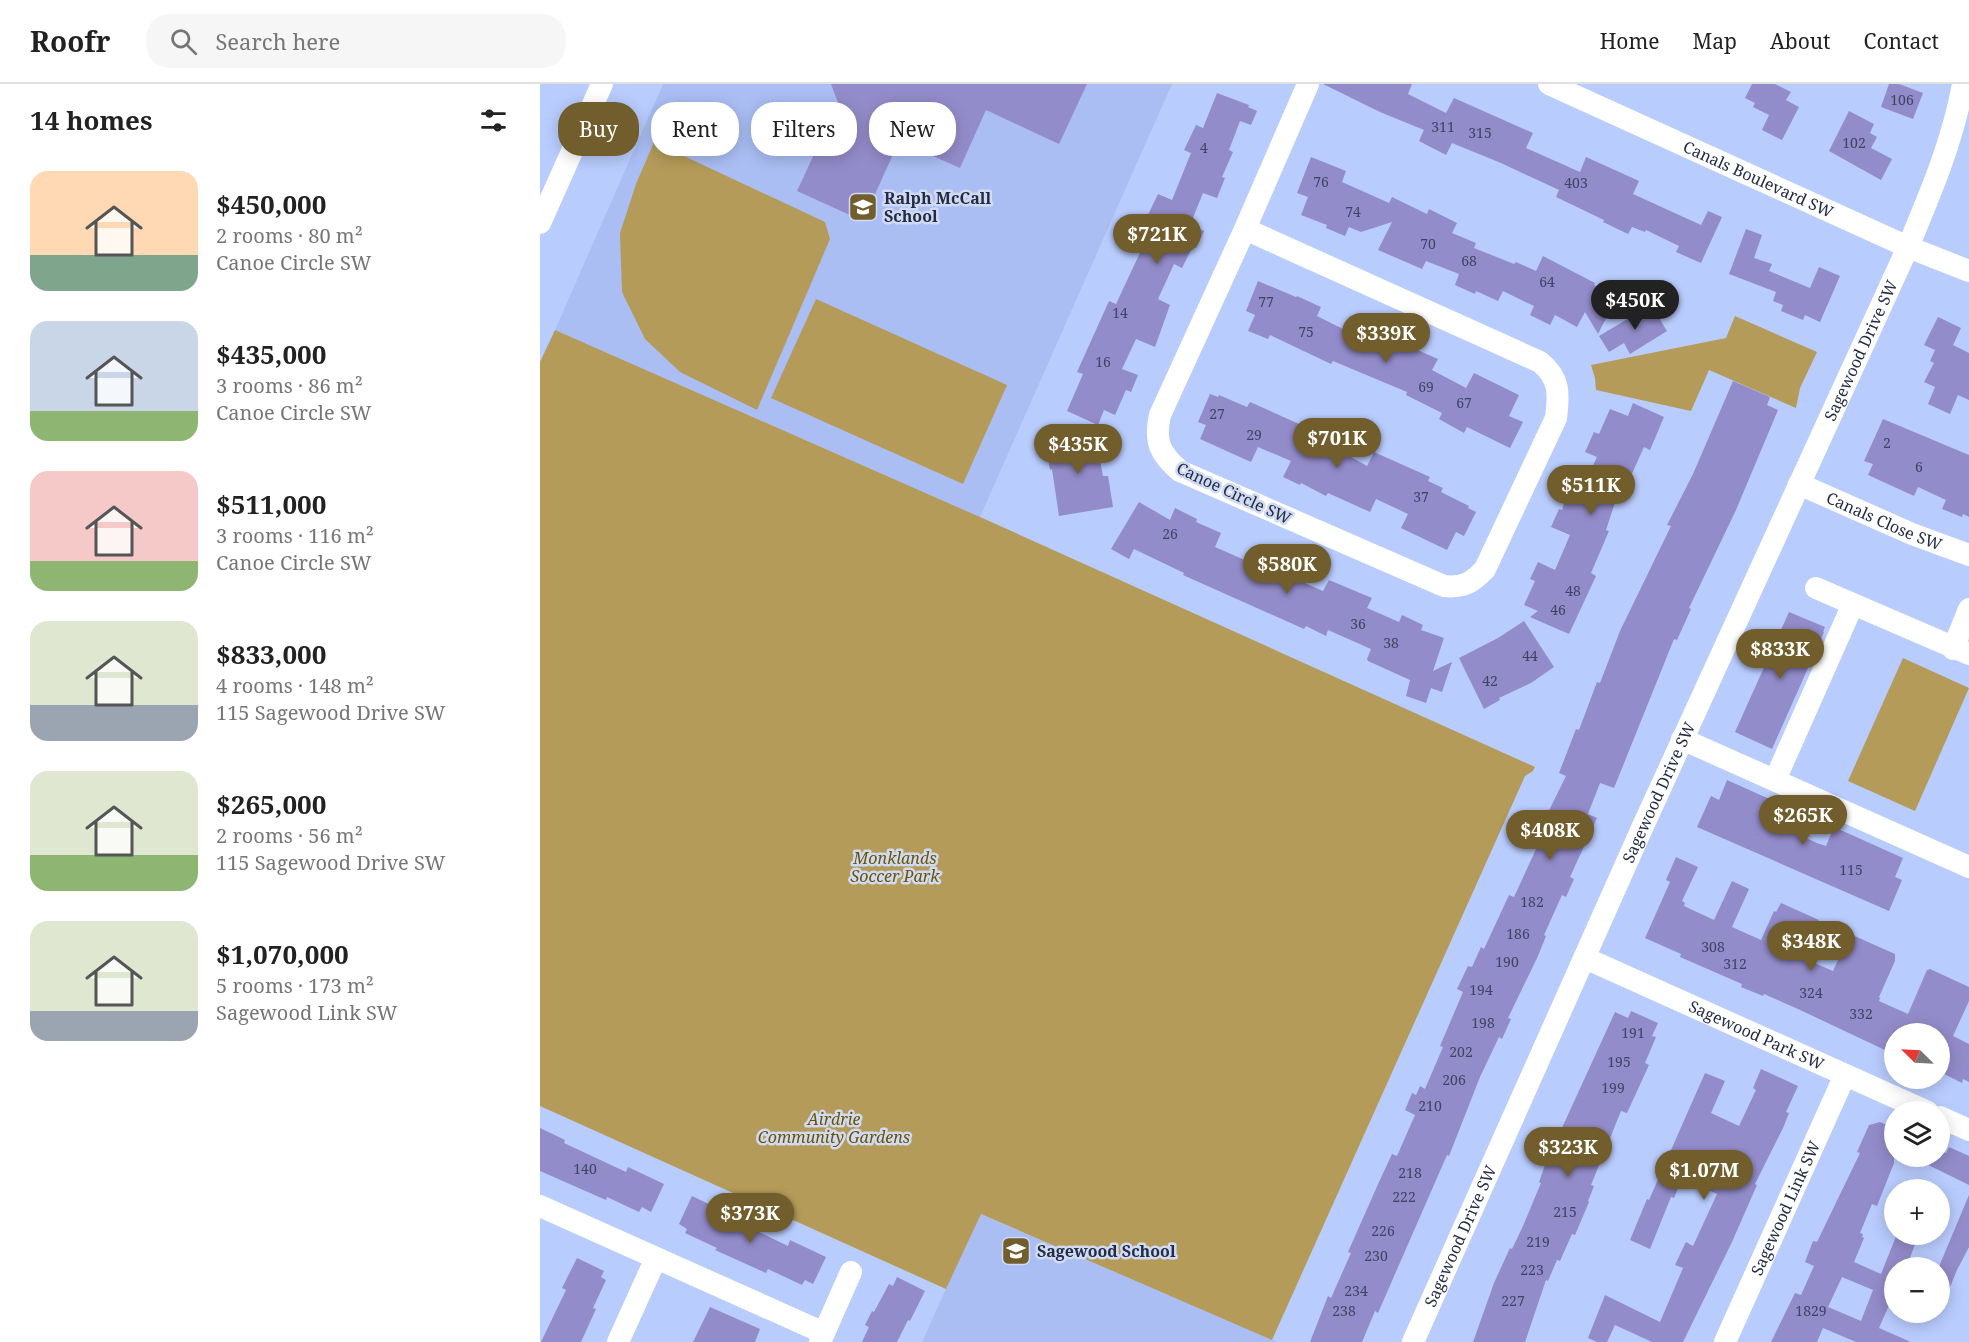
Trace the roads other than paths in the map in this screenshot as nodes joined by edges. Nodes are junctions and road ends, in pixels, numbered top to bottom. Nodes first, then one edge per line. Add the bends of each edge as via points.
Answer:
1 (602, 84) edge
2 (1308, 84) edge
3 (1549, 84) edge
4 (1963, 84) edge
5 (1578, 90) edge
6 (540, 223) edge
7 (1245, 229) junction
8 (1908, 247) junction
9 (1969, 271) edge
10 (1799, 484) junction
11 (1969, 555) edge
12 (1816, 588) dead end
13 (1853, 604) junction
14 (1969, 609) edge
15 (1961, 652) edge
16 (1682, 740) junction
17 (1775, 780) junction
18 (1967, 861) edge
19 (1585, 958) junction
20 (1845, 1075) junction
21 (1903, 1101) edge
22 (1950, 1121) edge
23 (1969, 1130) edge
24 (540, 1206) edge
25 (656, 1258) junction
26 (851, 1272) dead end
27 (822, 1338) edge
28 (618, 1342) edge
29 (1413, 1342) edge
30 (1725, 1342) edge

1 - 6 street
2 - 7 street, Canoe Circle SW
3 - 5 street, Canals Boulevard SW
4 - 8 street, Sagewood Drive SW via 1958,114
5 - 8 street, Canals Boulevard SW
7 - 7 street, Canoe Circle SW via 1160,415 1159,446 1166,459 1180,471 1444,586 1467,585 1485,569 1556,418 1558,400 1551,371 1540,362
8 - 9 street, Canals Boulevard SW
8 - 10 street, Sagewood Drive SW
10 - 11 street, Canals Close SW
10 - 16 street, Sagewood Drive SW
12 - 13 street
13 - 15 street
13 - 17 street
14 - 15 street
16 - 17 street
16 - 19 street, Sagewood Drive SW
17 - 18 street
19 - 20 street, Sagewood Park SW
19 - 29 street, Sagewood Drive SW
20 - 21 street, Sagewood Park SW
20 - 30 street, Sagewood Link SW
22 - 23 street
24 - 25 street
25 - 27 street
25 - 28 street
26 - 27 street

